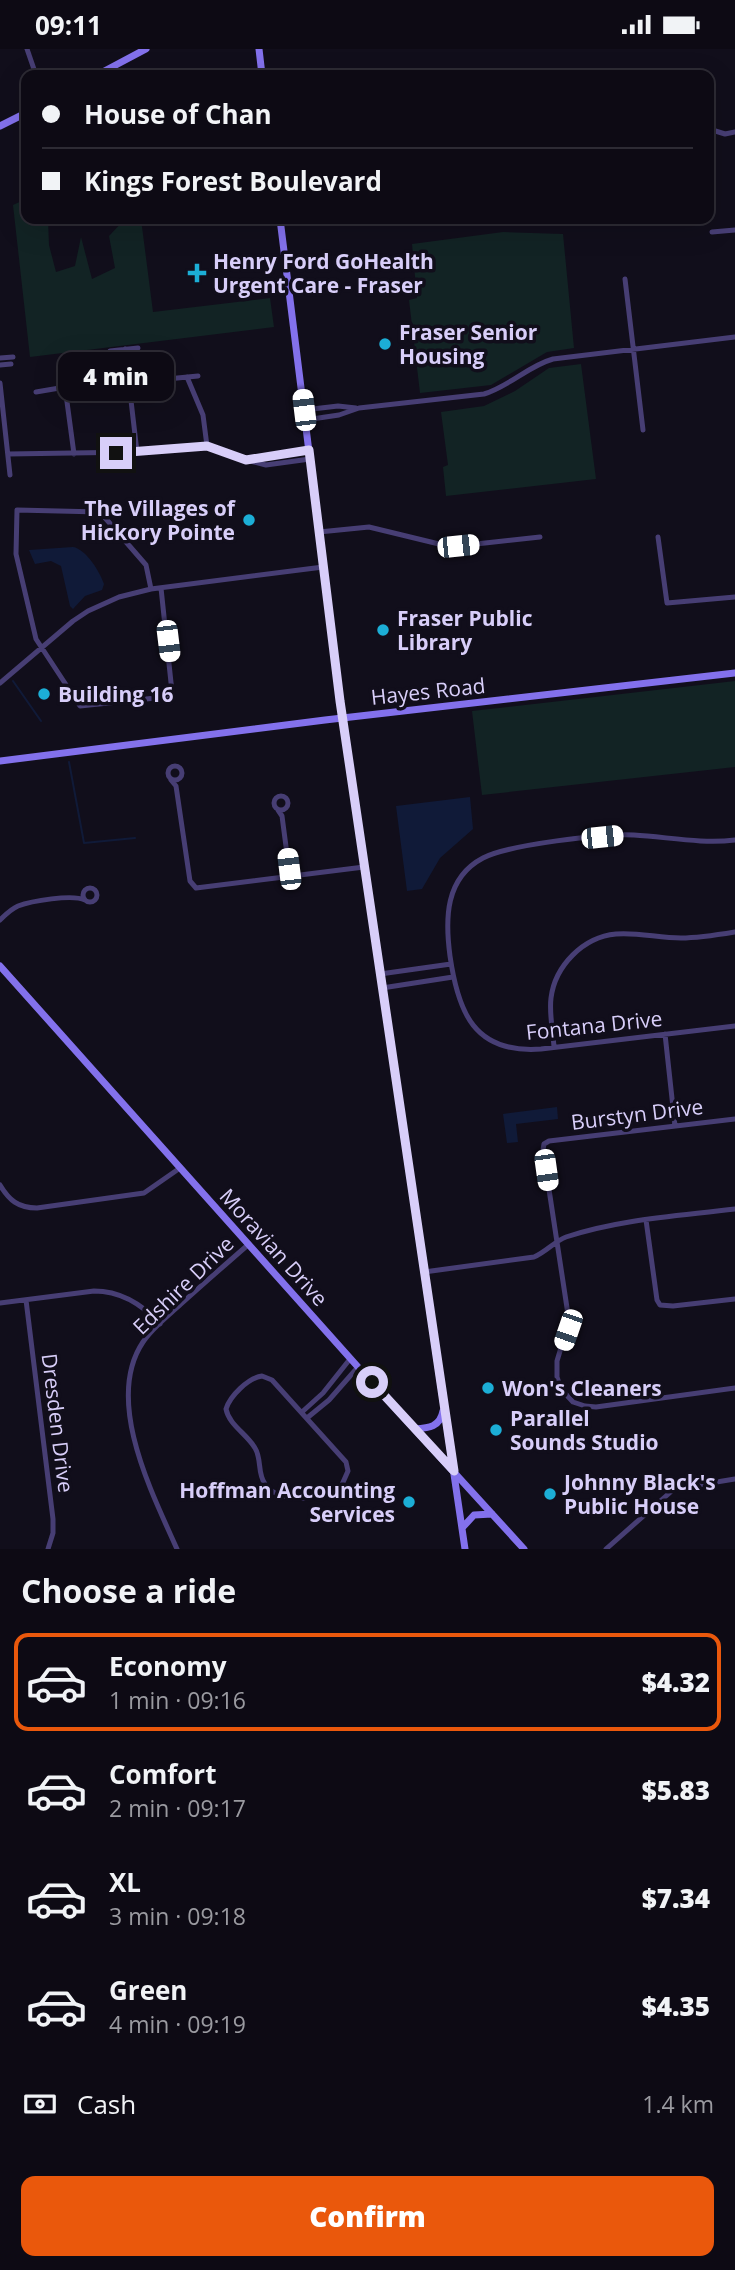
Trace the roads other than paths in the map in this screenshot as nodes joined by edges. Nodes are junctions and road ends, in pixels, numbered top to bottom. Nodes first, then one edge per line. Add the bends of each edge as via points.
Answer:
1 (27, 49) edge
2 (146, 49) edge
3 (258, 49) edge
4 (34, 70) edge
5 (106, 70) edge
6 (261, 70) edge
7 (21, 116) edge
8 (0, 126) edge
9 (714, 131) edge
10 (735, 132) edge
11 (281, 224) edge
12 (735, 230) edge
13 (712, 232) dead end
14 (625, 279) dead end
15 (735, 337) edge
16 (138, 348) dead end
17 (633, 348) junction
18 (125, 349) junction
19 (110, 351) dead end
20 (0, 358) edge
21 (0, 365) edge
22 (198, 376) dead end
23 (187, 377) junction
24 (167, 379) dead end
25 (0, 383) edge
26 (89, 383) dead end
27 (65, 387) junction
28 (36, 392) dead end
29 (359, 408) junction
30 (304, 410) junction
31 (305, 420) junction
32 (643, 430) dead end
33 (207, 446) junction
34 (309, 450) junction
35 (137, 452) junction
36 (8, 454) junction
37 (74, 454) junction
38 (310, 459) junction
39 (246, 460) junction
40 (10, 475) dead end
41 (319, 532) junction
42 (540, 537) dead end
43 (658, 537) dead end
44 (323, 567) junction
45 (162, 588) junction
46 (151, 589) junction
47 (735, 597) edge
48 (41, 649) junction
49 (735, 673) edge
50 (0, 683) edge
51 (343, 718) junction
52 (0, 761) edge
53 (180, 778) junction
54 (171, 780) junction
55 (177, 786) junction
56 (281, 812) dead end
57 (735, 839) edge
58 (365, 867) junction
59 (290, 877) junction
60 (83, 891) junction
61 (76, 897) junction
62 (85, 900) junction
63 (0, 920) edge
64 (735, 932) edge
65 (451, 964) junction
66 (0, 966) edge
67 (380, 974) junction
68 (453, 977) junction
69 (382, 988) junction
70 (735, 1026) edge
71 (665, 1034) junction
72 (554, 1047) junction
73 (735, 1119) edge
74 (674, 1126) junction
75 (180, 1168) junction
76 (0, 1185) edge
77 (735, 1209) edge
78 (646, 1220) junction
79 (557, 1243) junction
80 (249, 1244) junction
81 (424, 1272) junction
82 (735, 1299) edge
83 (26, 1300) junction
84 (0, 1303) edge
85 (160, 1324) junction
86 (350, 1359) junction
87 (358, 1367) junction
88 (735, 1388) edge
89 (444, 1407) junction
90 (302, 1412) junction
91 (307, 1418) junction
92 (415, 1429) junction
93 (454, 1471) junction
94 (735, 1479) edge
95 (492, 1514) junction
96 (462, 1528) junction
97 (48, 1549) edge
98 (177, 1549) edge
99 (465, 1549) edge
100 (524, 1549) edge
101 (606, 1549) edge

1 - 4 street
2 - 5 main road
3 - 6 main road
7 - 8 main road
9 - 10 street
11 - 30 main road
12 - 13 street
14 - 17 street
15 - 17 street
16 - 18 street
17 - 29 street via 553,359 484,394
17 - 32 street
18 - 19 street
18 - 35 street
20 - 21 street via 12,360
22 - 23 street
23 - 24 street
23 - 33 street via 205,421
25 - 36 street
26 - 27 street
27 - 28 street
27 - 37 street
29 - 30 street
29 - 31 street
30 - 31 main road
31 - 34 main road
33 - 35 street
33 - 39 street
34 - 38 main road
34 - 39 street
35 - 37 street
36 - 37 street
36 - 40 street
38 - 39 street via 266,465
38 - 41 main road
41 - 42 street via 369,527 458,546
41 - 44 main road
43 - 47 street via 667,603
44 - 45 street
44 - 51 main road
45 - 46 street
45 - 48 street via 173,685 168,696 80,706
46 - 48 street via 88,611
46 - 48 street via 148,569 100,512 17,510 16,554
48 - 50 street
49 - 51 main road, Hayes Road
51 - 52 main road, Hayes Road
51 - 58 main road
53 - 54 street
53 - 54 street via 181,769 172,767 167,772
53 - 55 street
54 - 55 street
55 - 59 street via 193,886
56 - 59 street
57 - 65 street, Fontana Drive via 708,842 618,836 504,849 483,858 462,876 447,907
58 - 59 street
58 - 67 main road
60 - 61 street
60 - 62 street
60 - 62 street via 90,888 97,893 94,901
61 - 62 street
61 - 63 street via 15,907
64 - 72 street via 681,938 615,934 586,944 562,967 552,990
65 - 67 street
65 - 68 street, Fontana Drive
66 - 75 main road, Moravian Drive
67 - 69 main road
68 - 69 street
68 - 72 street, Fontana Drive via 462,1010 488,1038 519,1049
69 - 81 main road
70 - 71 street, Fontana Drive
71 - 72 street, Fontana Drive
71 - 74 street
73 - 74 street, Burstyn Drive
74 - 79 street, Burstyn Drive via 544,1143
75 - 76 street via 144,1193 37,1208 15,1204
75 - 80 main road, Moravian Drive
77 - 78 street
78 - 79 street via 564,1237
78 - 82 street via 660,1305
79 - 81 street via 523,1259
79 - 88 street via 569,1321 557,1377 568,1398 596,1407
80 - 85 street, Edshire Drive
80 - 86 main road, Moravian Drive
81 - 89 main road
83 - 84 street
83 - 85 street via 108,1292 139,1305
83 - 97 street, Dresden Drive via 53,1519
85 - 98 street, Edshire Drive via 137,1354 129,1397 142,1469
86 - 87 main road, Moravian Drive
86 - 90 street
87 - 91 street
87 - 92 main road, Moravian Drive
89 - 92 main road via 436,1425
89 - 93 main road
90 - 91 street
90 - 91 street via 272,1380 262,1376 247,1384 227,1406 229,1418 256,1450 265,1485 286,1498 335,1492 348,1471 344,1459
92 - 93 main road, Moravian Drive
93 - 95 main road, Moravian Drive
93 - 96 main road
94 - 101 street via 674,1489
95 - 96 main road via 474,1515
95 - 100 main road, Moravian Drive
96 - 99 main road

